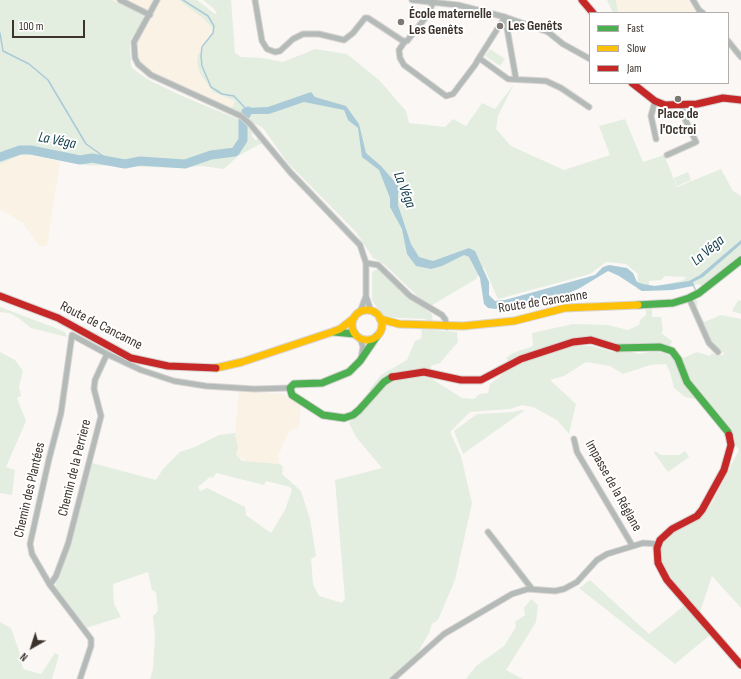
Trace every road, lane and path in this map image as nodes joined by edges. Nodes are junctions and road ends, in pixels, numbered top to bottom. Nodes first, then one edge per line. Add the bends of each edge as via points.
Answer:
1 (120, 0) edge
2 (157, 0) edge
3 (255, 0) edge
4 (412, 0) edge
5 (582, 0) edge
6 (693, 0) edge
7 (433, 3) junction
8 (592, 12) edge
9 (702, 12) edge
10 (150, 15) junction
11 (505, 18) junction
12 (405, 41) junction
13 (729, 42) edge
14 (479, 58) junction
15 (589, 58) edge
16 (741, 58) edge
17 (516, 79) junction
18 (633, 84) edge
19 (741, 100) edge
20 (654, 101) junction
21 (682, 105) junction
22 (589, 107) dead end
23 (656, 139) dead end
24 (667, 155) dead end
25 (741, 260) edge
26 (366, 263) junction
27 (0, 296) edge
28 (366, 296) junction
29 (689, 298) junction
30 (371, 311) junction
31 (360, 312) junction
32 (354, 318) junction
33 (380, 319) junction
34 (400, 324) junction
35 (447, 327) junction
36 (332, 332) junction
37 (379, 334) junction
38 (358, 336) junction
39 (718, 352) dead end
40 (107, 354) junction
41 (360, 361) junction
42 (290, 388) junction
43 (574, 439) dead end
44 (488, 532) dead end
45 (658, 544) junction
46 (632, 545) junction
47 (50, 585) junction
48 (532, 589) junction
49 (741, 665) edge
50 (80, 679) edge
51 (393, 679) edge

1 - 10 street
2 - 10 street
3 - 12 street via 262,41 271,52 280,51 303,34 319,34 344,40 365,18
4 - 7 street
5 - 8 main road
6 - 9 street
7 - 11 street via 468,7
7 - 12 street via 410,39
10 - 26 street via 134,42 138,64 151,75 247,120 290,172 356,240
11 - 14 street
11 - 15 street via 548,32
11 - 17 street
12 - 14 street via 399,50 404,65 446,96 456,90
13 - 16 street
14 - 17 street via 508,79
17 - 22 street via 542,80 553,84
18 - 20 main road
19 - 21 main road via 723,98
20 - 21 main road via 667,105
20 - 23 street via 651,116
21 - 24 street via 683,115 696,142
25 - 29 main road
26 - 28 street
26 - 35 street via 378,265 410,296 442,315
27 - 36 main road, Route de Cancanne via 58,318 131,358 168,366 217,368
28 - 30 street
28 - 31 street
29 - 35 main road, Route de Cancanne via 673,303 565,308 514,321
29 - 39 street via 709,343
30 - 31 main road
30 - 33 main road
31 - 32 main road
32 - 36 main road, Route de Cancanne
32 - 38 main road via 353,329
33 - 34 main road, Route de Cancanne
33 - 37 main road
34 - 35 main road, Route de Cancanne
34 - 37 main road, Route de Cancanne
36 - 38 main road, Route de Cancanne
37 - 38 main road via 372,339
37 - 41 main road
38 - 41 street via 363,347
40 - 42 street via 151,374 181,383 262,389
40 - 47 street, Chemin de la Perriere via 95,380 94,389 101,416 68,544
40 - 47 street, Chemin des Plantées via 72,335 63,408 30,544 32,554
41 - 42 main road via 348,372 336,378 322,383 295,384
42 - 45 main road via 294,398 322,415 344,418 360,410 384,382 402,374 424,372 461,380 481,380 521,359 574,342 591,340 624,349 670,349 677,356 688,382 728,432 732,445 724,470 702,510 697,516 666,533
43 - 46 street, Impasse de la Réglane via 577,452
44 - 48 street
45 - 46 street
45 - 49 main road via 658,563 667,580
46 - 48 street via 602,557 581,579 564,589
47 - 50 street, Chemin des Plantées via 91,639
48 - 51 street via 512,594 444,634

